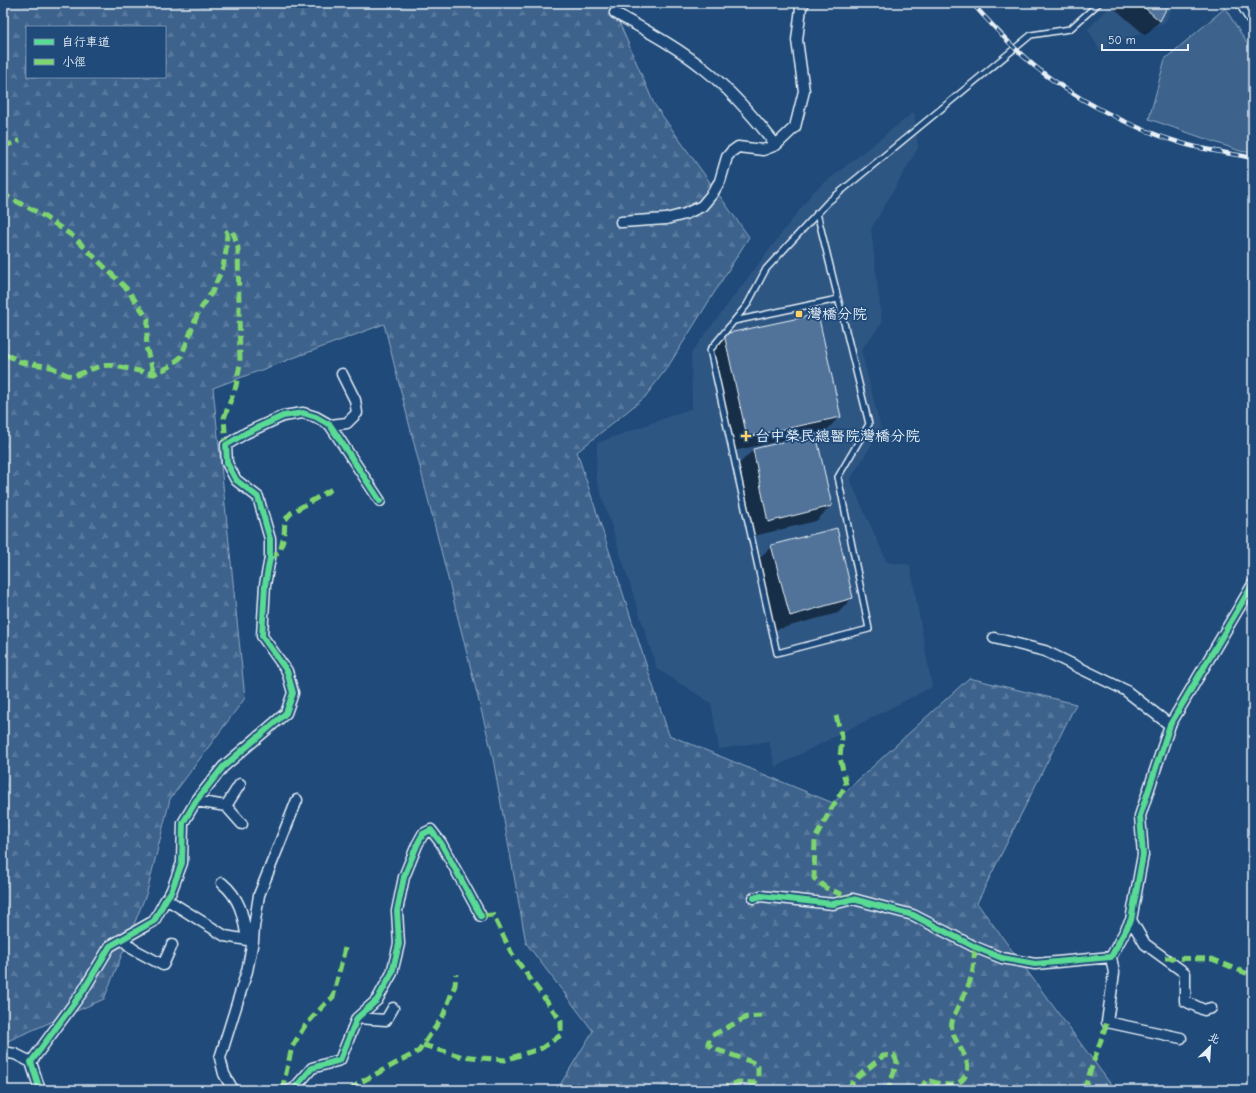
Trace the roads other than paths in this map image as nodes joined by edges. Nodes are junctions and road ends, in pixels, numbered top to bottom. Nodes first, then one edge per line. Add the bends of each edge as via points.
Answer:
1 (804, 3) edge
2 (1099, 3) edge
3 (1243, 3) edge
4 (615, 13) dead end
5 (1253, 20) edge
6 (776, 144) junction
7 (817, 213) junction
8 (620, 222) dead end
9 (838, 299) junction
10 (734, 321) junction
11 (342, 374) dead end
12 (330, 425) junction
13 (380, 501) dead end
14 (1253, 584) edge
15 (994, 638) dead end
16 (1170, 725) junction
17 (240, 784) dead end
18 (196, 800) junction
19 (297, 800) dead end
20 (226, 806) junction
21 (242, 824) dead end
22 (222, 883) dead end
23 (754, 898) dead end
24 (166, 899) junction
25 (482, 916) dead end
26 (1131, 920) junction
27 (122, 939) junction
28 (250, 940) junction
29 (172, 945) dead end
30 (1111, 957) junction
31 (393, 1008) dead end
32 (1211, 1008) dead end
33 (358, 1018) junction
34 (1181, 1038) dead end
35 (3, 1052) edge
36 (31, 1062) junction
37 (40, 1090) edge
38 (231, 1090) edge
39 (290, 1090) edge

1 - 6 street via 801,8 797,40 804,91 795,127
2 - 7 lane via 1070,29 1031,35
3 - 5 street
4 - 6 street via 676,48 704,68 743,104
6 - 8 street via 763,150 738,147 731,152 720,181 702,206 666,219
7 - 9 lane
7 - 10 lane via 766,269 748,305
9 - 10 lane
9 - 10 lane via 869,424 838,477 869,629 777,653 710,350
11 - 12 street via 355,400 357,413 347,423
12 - 13 street
12 - 18 street via 303,413 283,416 226,445 227,463 236,480 258,498 270,539 262,636 287,671 293,693 286,713 223,767
14 - 16 street
15 - 16 street via 1045,651 1125,690
16 - 26 street via 1140,816 1143,856
17 - 20 street
18 - 20 street
18 - 24 street via 183,823 182,863
19 - 28 street via 259,895
20 - 21 street
22 - 28 street via 230,890 242,911
23 - 30 street via 761,896 833,904 853,899 913,916 1002,958 1035,964
24 - 27 street via 154,921
24 - 28 street via 225,936
25 - 33 street via 441,843 431,830 424,834 404,877 397,911 399,944 392,972 377,1000
26 - 30 street
26 - 32 street via 1145,944 1185,973 1185,1001 1204,1010
27 - 29 street via 133,949 162,965
27 - 36 street via 110,946 83,991
28 - 38 street via 247,972 220,1058
30 - 34 street via 1114,973 1107,1022
31 - 33 street via 386,1020
33 - 39 street via 340,1060 312,1068 293,1090
35 - 36 street via 15,1054
36 - 37 street

